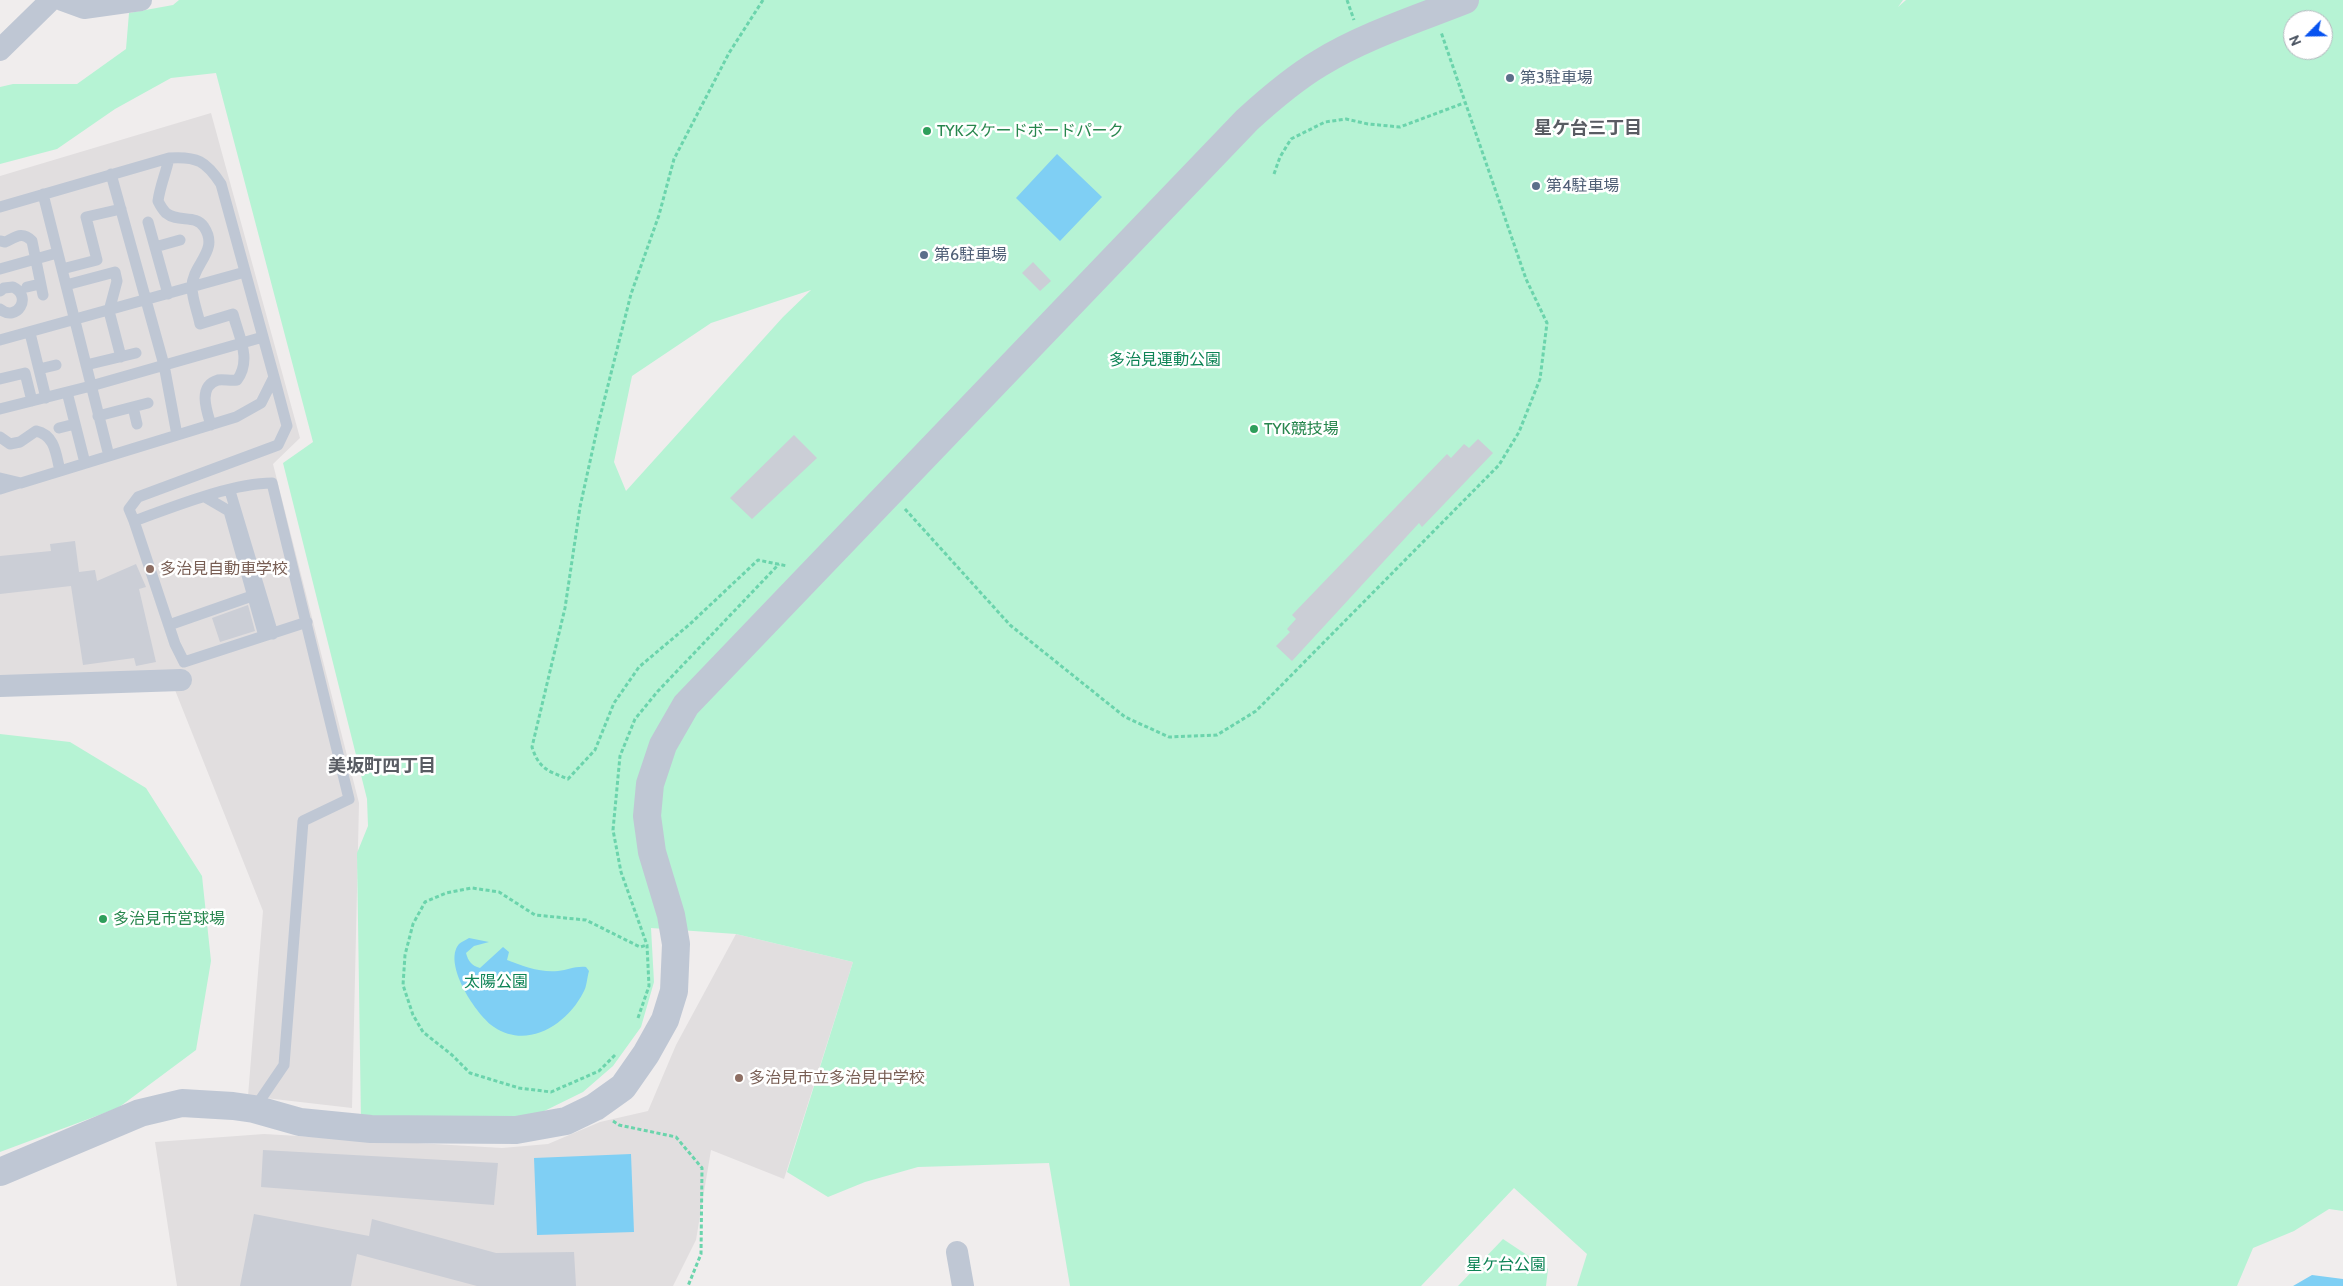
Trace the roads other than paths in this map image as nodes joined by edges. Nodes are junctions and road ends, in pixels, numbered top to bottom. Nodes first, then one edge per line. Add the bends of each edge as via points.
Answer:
1 (51, 0) edge
2 (62, 0) edge
3 (141, 0) edge
4 (1465, 0) edge
5 (0, 50) edge
6 (169, 158) junction
7 (112, 174) junction
8 (43, 194) junction
9 (0, 207) edge
10 (121, 209) junction
11 (148, 222) dead end
12 (180, 240) dead end
13 (0, 241) edge
14 (155, 247) junction
15 (57, 253) junction
16 (34, 259) junction
17 (1, 268) edge
18 (62, 269) junction
19 (245, 272) junction
20 (66, 285) junction
21 (27, 287) dead end
22 (192, 287) junction
23 (3, 290) edge
24 (168, 294) junction
25 (146, 300) junction
26 (0, 309) edge
27 (109, 310) junction
28 (75, 320) junction
29 (30, 333) junction
30 (263, 336) junction
31 (0, 340) edge
32 (241, 343) junction
33 (136, 353) dead end
34 (121, 357) junction
35 (56, 365) dead end
36 (86, 365) junction
37 (164, 365) junction
38 (39, 369) junction
39 (274, 377) junction
40 (0, 379) edge
41 (91, 386) junction
42 (66, 392) junction
43 (46, 398) junction
44 (32, 401) junction
45 (148, 403) dead end
46 (133, 407) junction
47 (0, 409) edge
48 (98, 416) junction
49 (75, 424) junction
50 (137, 424) dead end
51 (211, 425) junction
52 (59, 428) dead end
53 (177, 435) junction
54 (0, 438) edge
55 (109, 456) junction
56 (85, 463) junction
57 (60, 471) junction
58 (0, 478) edge
59 (21, 483) junction
60 (0, 489) edge
61 (230, 491) junction
62 (205, 497) junction
63 (134, 521) junction
64 (252, 596) junction
65 (307, 622) junction
66 (169, 625) junction
67 (268, 635) junction
68 (181, 680) dead end
69 (0, 686) edge
70 (254, 1109) junction
71 (0, 1172) edge
72 (957, 1252) dead end
73 (963, 1286) edge

1 - 5 street
2 - 3 street via 84,8
4 - 70 street via 1320,62 1283,88 1247,120 686,705 663,745 650,784 647,816 652,852 674,934 674,991 665,1020 623,1087 595,1107 566,1120 516,1130 371,1129 300,1122
6 - 7 lane
6 - 19 lane via 188,156 210,167 221,184
6 - 22 lane via 158,201 167,214 180,220 194,219 204,225 210,239 206,258 196,271
7 - 8 lane
7 - 10 lane
8 - 9 lane
8 - 15 lane
10 - 18 lane via 86,217 97,260
10 - 25 lane
11 - 14 lane
12 - 14 lane
13 - 16 lane via 26,235 32,241
14 - 24 lane
15 - 16 lane
15 - 18 lane
16 - 17 lane
16 - 21 lane via 42,290
17 - 23 lane
18 - 20 lane
19 - 22 lane
19 - 30 lane
20 - 27 lane via 115,272 117,281
20 - 28 lane
22 - 24 lane
22 - 32 lane via 200,324 233,314
23 - 26 lane via 13,287 20,292 22,305 13,313
24 - 25 lane
25 - 27 lane
25 - 37 lane
27 - 28 lane
27 - 34 lane
28 - 29 lane
28 - 36 lane
29 - 31 lane
29 - 38 lane
30 - 32 lane
30 - 39 lane
32 - 37 lane
32 - 51 lane via 244,371 237,380 218,380 209,386 204,400
33 - 34 lane
34 - 36 lane
35 - 38 lane
36 - 41 lane
37 - 41 lane
37 - 53 lane
38 - 43 lane
39 - 51 lane via 261,403 236,417
39 - 63 lane via 286,426 278,445 138,497 129,509
40 - 44 lane via 25,373
41 - 42 lane
41 - 48 lane
42 - 43 lane
42 - 49 lane
43 - 44 lane
44 - 47 lane
45 - 46 lane
46 - 48 lane
46 - 50 lane
48 - 55 lane
49 - 52 lane
49 - 56 lane
51 - 53 lane
53 - 55 lane
54 - 57 lane via 10,444 20,442 36,431 45,433 53,442
55 - 56 lane
56 - 57 lane
57 - 59 lane
58 - 59 lane
59 - 60 lane
61 - 62 lane
61 - 65 lane via 272,483
61 - 67 lane
62 - 63 lane
62 - 64 lane via 229,511
63 - 66 lane
64 - 66 lane
64 - 67 lane
65 - 67 lane
65 - 70 lane via 349,799 303,821 284,1066
66 - 67 lane via 184,662
68 - 69 street
70 - 71 street via 182,1103 165,1107 140,1114
72 - 73 street

